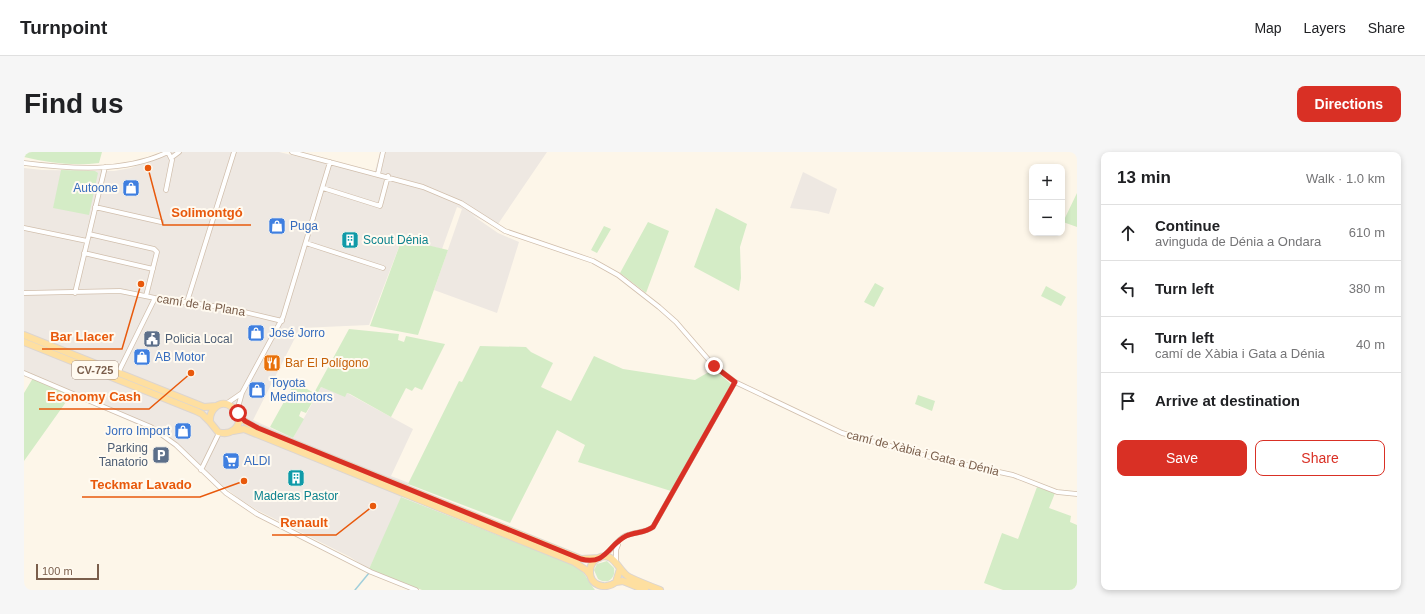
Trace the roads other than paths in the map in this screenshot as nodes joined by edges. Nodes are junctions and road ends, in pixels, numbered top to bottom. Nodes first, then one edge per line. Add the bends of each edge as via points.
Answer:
1 (168, 152) edge
2 (179, 152) edge
3 (234, 152) edge
4 (292, 152) edge
5 (383, 152) edge
6 (171, 158) junction
7 (330, 162) junction
8 (24, 163) edge
9 (105, 167) junction
10 (378, 174) junction
11 (388, 176) junction
12 (323, 188) junction
13 (166, 190) dead end
14 (95, 207) junction
15 (161, 222) dead end
16 (24, 228) edge
17 (89, 234) junction
18 (87, 241) junction
19 (306, 243) junction
20 (84, 253) junction
21 (382, 268) dead end
22 (153, 269) junction
23 (24, 293) edge
24 (75, 293) junction
25 (146, 296) junction
26 (155, 298) junction
27 (186, 302) junction
28 (282, 321) junction
29 (24, 335) edge
30 (24, 342) edge
31 (24, 373) edge
32 (118, 373) junction
33 (735, 382) junction
34 (242, 393) junction
35 (225, 404) junction
36 (218, 405) junction
37 (238, 413) junction
38 (210, 422) junction
39 (233, 431) junction
40 (219, 432) junction
41 (201, 470) junction
42 (1077, 494) edge
43 (619, 540) junction
44 (601, 557) junction
45 (616, 561) junction
46 (620, 569) junction
47 (590, 575) junction
48 (594, 582) junction
49 (616, 582) junction
50 (608, 588) edge
51 (416, 590) edge
52 (597, 590) edge
53 (645, 590) edge
54 (660, 590) edge

1 - 6 street
1 - 9 street via 135,163
2 - 6 street
3 - 27 street
4 - 7 street, camí de Xàbia i Gata a Dénia
5 - 10 street
6 - 13 street
7 - 10 street, camí de Xàbia i Gata a Dénia
7 - 12 street
8 - 9 street
9 - 14 street
10 - 11 street, camí de Xàbia i Gata a Dénia
11 - 12 street via 380,206
11 - 33 street, camí de Xàbia i Gata a Dénia via 461,203 497,228 582,257 618,275 676,322 714,366
12 - 19 street
14 - 15 street
14 - 17 street
16 - 18 street
17 - 18 street
17 - 22 street via 154,249 157,254
18 - 20 street
19 - 21 street
19 - 28 street
20 - 22 street
20 - 24 street
22 - 25 street
23 - 24 street, camí de la Plana
24 - 25 street, camí de la Plana via 120,291
25 - 26 street, camí de la Plana
26 - 27 street, camí de la Plana
26 - 32 street
27 - 28 street, camí de la Plana via 228,308
28 - 34 street
29 - 32 main road, CV-725
30 - 38 main road, CV-725 via 196,411
31 - 41 street via 151,427 176,445
32 - 36 main road, CV-725 via 204,407
33 - 42 street, camí de Xàbia i Gata a Dénia via 842,433 934,458 1009,474 1057,492
33 - 43 street via 653,527
34 - 35 street
34 - 37 street
35 - 36 main road, CV-725
35 - 37 main road via 232,406
36 - 38 main road via 211,412
37 - 39 main road via 239,422
37 - 44 main road via 248,424 581,559
38 - 40 main road, CV-725 via 214,430
39 - 40 main road via 227,434
39 - 47 main road via 244,429 567,559 580,565
40 - 41 street
41 - 51 street via 226,493 257,514 367,570
43 - 44 street
43 - 45 street
44 - 45 main road
44 - 47 main road via 592,563
45 - 46 main road
46 - 49 main road
46 - 54 main road via 631,578
47 - 48 main road
48 - 50 main road
48 - 52 street
49 - 50 main road
49 - 53 main road via 623,581

